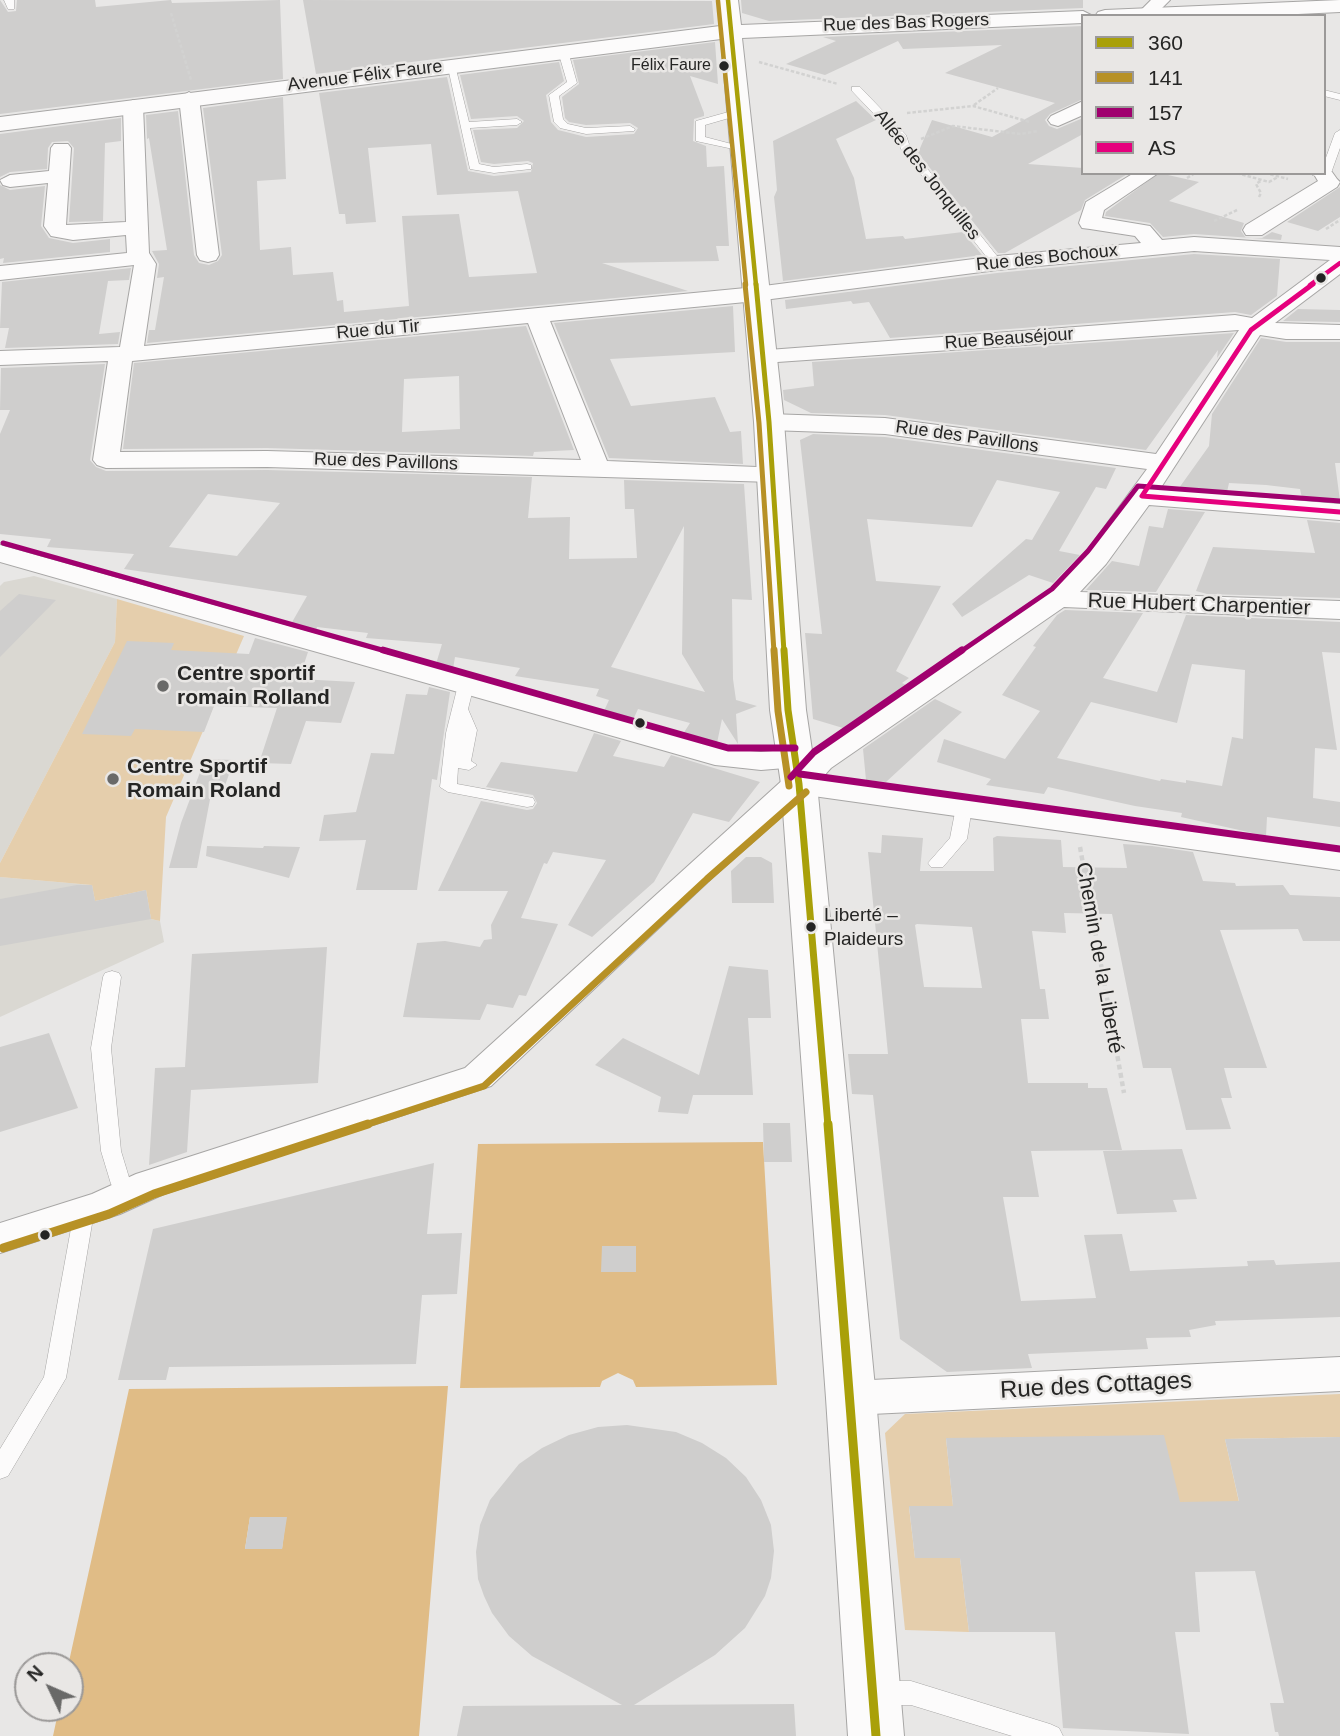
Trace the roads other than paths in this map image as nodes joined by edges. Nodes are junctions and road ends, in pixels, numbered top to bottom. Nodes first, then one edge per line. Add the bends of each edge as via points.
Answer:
1 (728, 0) edge
2 (1340, 6) edge
3 (1157, 7) edge
4 (1117, 14) edge
5 (1193, 14) edge
6 (1081, 17) edge
7 (732, 43) junction
8 (563, 51) junction
9 (450, 65) junction
10 (856, 89) road end
11 (193, 98) junction
12 (132, 106) junction
13 (1081, 108) edge
14 (739, 112) junction
15 (1058, 120) road end
16 (517, 122) dead end
17 (0, 124) edge
18 (466, 125) junction
19 (630, 129) dead end
20 (1340, 133) edge
21 (61, 148) dead end
22 (743, 150) junction
23 (527, 167) dead end
24 (1327, 172) edge
25 (1145, 175) edge
26 (57, 176) junction
27 (10, 181) dead end
28 (137, 228) junction
29 (1254, 230) junction
30 (65, 232) junction
31 (1298, 234) dead end
32 (40, 235) dead end
33 (1150, 239) junction
34 (1340, 254) edge
35 (208, 255) dead end
36 (139, 258) junction
37 (997, 263) junction
38 (1340, 263) edge
39 (0, 273) edge
40 (756, 293) junction
41 (536, 314) junction
42 (1255, 326) junction
43 (1340, 332) edge
44 (126, 354) junction
45 (762, 356) junction
46 (0, 358) edge
47 (769, 422) junction
48 (1163, 463) junction
49 (597, 469) junction
50 (774, 474) junction
51 (1142, 496) junction
52 (1340, 512) edge
53 (5, 560) edge
54 (1059, 597) junction
55 (1340, 610) edge
56 (463, 697) junction
57 (469, 765) dead end
58 (798, 771) junction
59 (527, 802) dead end
60 (964, 807) junction
61 (1340, 860) edge
62 (937, 863) dead end
63 (112, 977) dead end
64 (135, 1184) junction
65 (84, 1212) junction
66 (0, 1218) edge
67 (0, 1238) edge
68 (1340, 1374) edge
69 (851, 1398) junction
70 (0, 1469) edge
71 (874, 1715) edge
72 (1050, 1736) edge

1 - 7 main road
2 - 5 main road
3 - 4 main road
3 - 5 main road
6 - 7 main road, Rue des Bas Rogers
7 - 8 main road, Avenue Félix Faure
7 - 14 main road
8 - 9 main road, Avenue Félix Faure
8 - 19 lane via 572,83 554,95 558,120 586,131
9 - 11 main road, Avenue Félix Faure
9 - 18 lane
10 - 37 lane, Allée des Jonquilles via 902,138
11 - 12 main road, Avenue Félix Faure
11 - 35 street
12 - 17 main road, Avenue Félix Faure
12 - 28 street
13 - 15 street
14 - 22 main road
14 - 22 lane via 700,123 700,139
16 - 18 lane
18 - 23 lane via 474,167
20 - 24 lane
21 - 26 street
22 - 40 main road
24 - 29 street via 1330,183
25 - 33 street via 1094,207 1090,223
26 - 27 street
26 - 30 street via 55,226
28 - 30 street
28 - 36 street
29 - 31 street
29 - 33 street via 1197,227
30 - 32 street
33 - 34 street, Rue des Bochoux
33 - 37 street, Rue des Bochoux
36 - 39 street
36 - 44 street via 145,264
37 - 40 street, Rue des Bochoux
38 - 42 street
40 - 41 street, Rue du Tir
40 - 45 main road
41 - 44 street, Rue du Tir
41 - 49 street
42 - 43 street, Rue Beauséjour via 1286,332
42 - 45 street, Rue Beauséjour via 1235,322
42 - 48 street
44 - 46 street, Rue du Tir
44 - 49 street, Rue des Pavillons via 106,460 267,459
45 - 47 main road
47 - 48 street, Rue des Pavillons via 885,426
47 - 50 main road
48 - 51 street
49 - 50 street, Rue des Pavillons
50 - 58 main road via 788,710
51 - 52 street
51 - 54 street via 1096,558
53 - 56 street
54 - 55 street, Rue Hubert Charpentier
54 - 58 street via 820,761
56 - 57 lane via 469,730 462,764
56 - 58 street
56 - 59 lane via 448,787
58 - 60 street
58 - 64 street via 700,871 478,1077
58 - 69 main road
60 - 61 street
60 - 62 lane via 958,839
63 - 64 lane via 101,1048 111,1151
64 - 65 street
64 - 66 street via 83,1192
65 - 67 street
65 - 70 lane via 55,1378
68 - 69 street, Rue des Cottages
69 - 71 main road
71 - 72 lane via 911,1693

